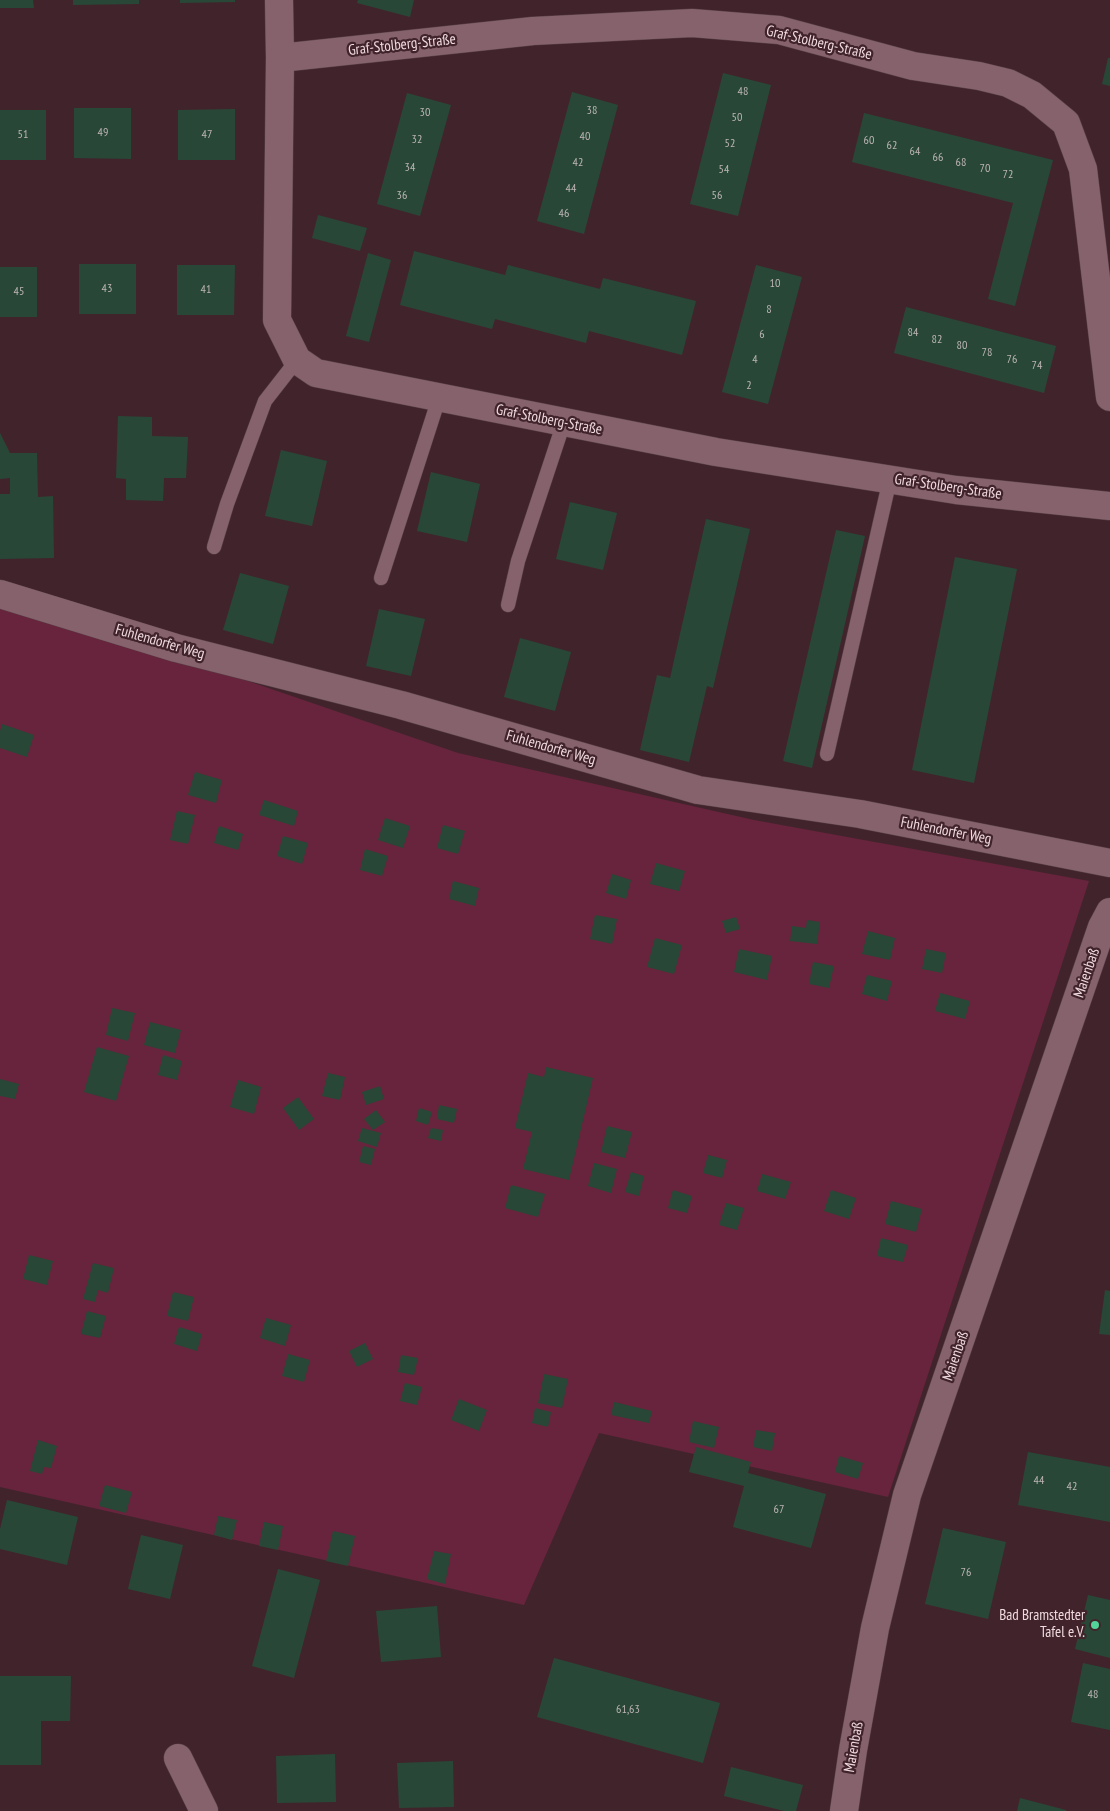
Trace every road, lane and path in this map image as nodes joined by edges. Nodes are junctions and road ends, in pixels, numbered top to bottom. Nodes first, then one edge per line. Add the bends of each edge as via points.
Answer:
1 (279, 0) edge
2 (280, 58) junction
3 (297, 360) junction
4 (1110, 397) edge
5 (439, 398) junction
6 (564, 422) junction
7 (890, 479) junction
8 (1110, 506) edge
9 (214, 547) dead end
10 (380, 578) dead end
11 (0, 594) edge
12 (508, 605) dead end
13 (827, 754) dead end
14 (1110, 863) edge
15 (1110, 912) edge
16 (178, 1758) dead end
17 (204, 1811) edge
18 (844, 1811) edge

1 - 2 street
2 - 3 street via 277,320
2 - 4 street, Graf-Stolberg-Straße via 532,31 692,24 779,30 913,66 1008,83 1032,95 1066,123 1083,170
3 - 5 street, Graf-Stolberg-Straße via 316,373
3 - 9 lane via 266,401
5 - 6 street, Graf-Stolberg-Straße
5 - 10 lane
6 - 7 street, Graf-Stolberg-Straße via 716,452
6 - 12 lane via 518,561
7 - 8 street, Graf-Stolberg-Straße via 956,490
7 - 13 lane
11 - 14 street, Fuhlendorfer Weg via 176,648 401,705 698,790 860,814
15 - 18 street, Maienbaß via 1102,927 907,1495 875,1628
16 - 17 street

